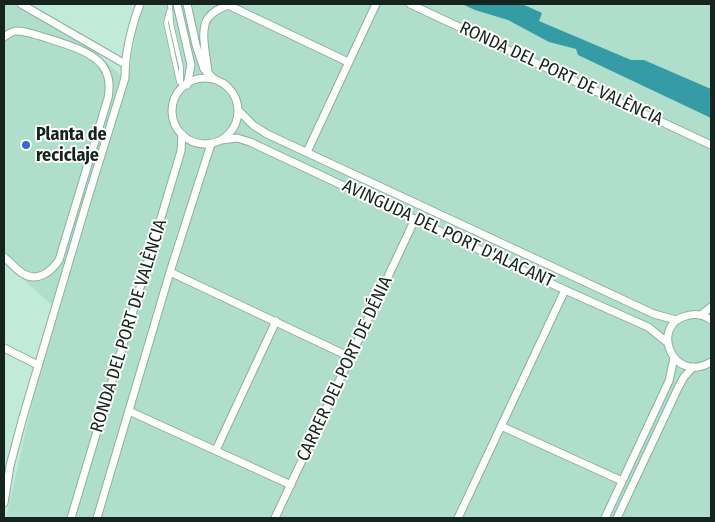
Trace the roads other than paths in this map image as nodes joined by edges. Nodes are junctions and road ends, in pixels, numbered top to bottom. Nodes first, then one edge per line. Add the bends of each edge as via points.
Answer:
1 (21, 4) edge
2 (140, 4) edge
3 (172, 4) edge
4 (186, 4) edge
5 (227, 4) edge
6 (376, 4) edge
7 (410, 4) edge
8 (4, 37) edge
9 (348, 62) junction
10 (125, 64) junction
11 (208, 73) junction
12 (214, 80) junction
13 (184, 87) junction
14 (239, 111) junction
15 (182, 134) junction
16 (222, 140) junction
17 (210, 144) junction
18 (711, 145) edge
19 (307, 152) junction
20 (415, 219) junction
21 (4, 257) edge
22 (170, 272) junction
23 (565, 290) junction
24 (711, 307) edge
25 (700, 315) junction
26 (676, 320) junction
27 (711, 320) edge
28 (276, 321) junction
29 (668, 343) junction
30 (4, 348) edge
31 (350, 357) junction
32 (674, 358) junction
33 (711, 362) edge
34 (38, 365) junction
35 (693, 368) junction
36 (129, 411) junction
37 (501, 426) junction
38 (216, 450) junction
39 (622, 481) junction
40 (291, 485) junction
41 (4, 502) edge
42 (71, 518) edge
43 (98, 518) edge
44 (275, 518) edge
45 (458, 518) edge
46 (605, 518) edge
47 (617, 518) edge

1 - 10 street
2 - 10 street
3 - 13 street via 190,65
3 - 13 lane via 166,23
4 - 11 street via 196,45
5 - 9 street
5 - 11 street via 213,12 205,24
6 - 9 street
7 - 18 street, RONDA DEL PORT DE VALÈNCIA
8 - 21 street via 16,30 87,53 101,63 108,74 110,86 59,260 46,274 35,277 22,273
9 - 19 street
10 - 34 street via 125,78
11 - 12 street
12 - 13 street via 197,79
12 - 14 street via 223,83 234,94
13 - 15 street via 172,108 176,126
14 - 16 street via 236,125
14 - 19 street, AVINGUDA DEL PORT D'ALACANT via 267,134
15 - 17 street via 197,143
15 - 42 street, RONDA DEL PORT DE VALÈNCIA via 181,151
16 - 17 street
16 - 20 street, AVINGUDA DEL PORT D'ALACANT via 237,138 250,142
17 - 22 street, RONDA DEL PORT DE VALÈNCIA
19 - 26 street, AVINGUDA DEL PORT D'ALACANT via 654,314
20 - 23 street, AVINGUDA DEL PORT D'ALACANT
20 - 31 street, CARRER DEL PORT DE DÉNIA
22 - 28 street
22 - 36 street, RONDA DEL PORT DE VALÈNCIA
23 - 29 street, AVINGUDA DEL PORT D'ALACANT via 648,327
23 - 37 street
24 - 25 street
25 - 26 street via 694,313
25 - 27 street
26 - 29 street via 669,332
28 - 31 street
28 - 38 street
29 - 32 street
30 - 34 street
31 - 40 street, CARRER DEL PORT DE DÉNIA
32 - 35 street
32 - 39 street via 668,381
33 - 35 street
34 - 41 street via 10,466
35 - 47 street via 678,386
36 - 38 street
36 - 43 street, RONDA DEL PORT DE VALÈNCIA
37 - 39 street
37 - 45 street
38 - 40 street
39 - 46 street
40 - 44 street, CARRER DEL PORT DE DÉNIA

